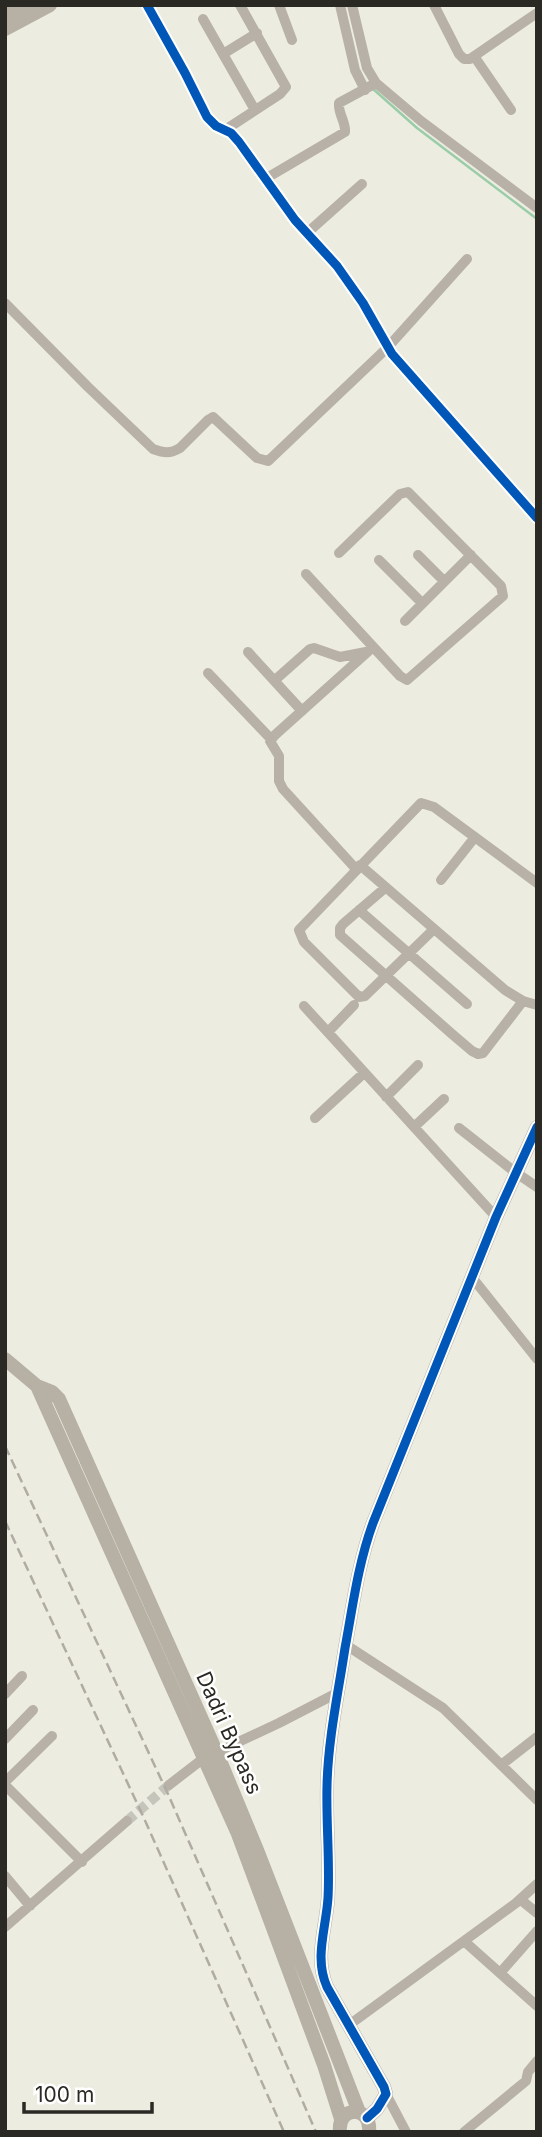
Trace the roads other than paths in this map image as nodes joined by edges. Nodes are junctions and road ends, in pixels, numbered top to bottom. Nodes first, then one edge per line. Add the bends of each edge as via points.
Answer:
1 (26, 5) edge
2 (50, 5) edge
3 (147, 5) edge
4 (240, 5) edge
5 (279, 5) edge
6 (341, 5) edge
7 (352, 5) edge
8 (434, 5) edge
9 (537, 13) edge
10 (5, 16) edge
11 (203, 19) dead end
12 (5, 29) edge
13 (257, 33) junction
14 (292, 40) dead end
15 (223, 54) junction
16 (474, 56) junction
17 (371, 87) junction
18 (255, 110) junction
19 (511, 110) dead end
20 (225, 130) junction
21 (265, 179) junction
22 (362, 184) dead end
23 (537, 208) edge
24 (307, 233) junction
25 (467, 260) dead end
26 (5, 303) edge
27 (388, 347) junction
28 (537, 518) edge
29 (339, 553) dead end
30 (418, 555) dead end
31 (471, 555) junction
32 (379, 560) dead end
33 (306, 574) dead end
34 (444, 581) junction
35 (422, 603) junction
36 (405, 621) dead end
37 (371, 649) junction
38 (248, 652) dead end
39 (208, 673) dead end
40 (275, 680) junction
41 (302, 711) junction
42 (271, 739) junction
43 (475, 837) junction
44 (358, 867) junction
45 (442, 880) dead end
46 (537, 883) edge
47 (385, 888) junction
48 (359, 910) junction
49 (433, 930) junction
50 (410, 953) junction
51 (385, 977) junction
52 (523, 1001) junction
53 (467, 1004) dead end
54 (354, 1005) dead end
55 (537, 1005) edge
56 (304, 1006) dead end
57 (328, 1032) junction
58 (418, 1065) dead end
59 (364, 1073) junction
60 (386, 1097) junction
61 (444, 1099) dead end
62 (314, 1118) dead end
63 (414, 1127) junction
64 (537, 1127) edge
65 (459, 1128) dead end
66 (515, 1172) junction
67 (537, 1187) edge
68 (496, 1217) junction
69 (471, 1276) junction
70 (5, 1359) edge
71 (537, 1359) edge
72 (346, 1646) junction
73 (22, 1676) dead end
74 (337, 1693) junction
75 (5, 1694) edge
76 (33, 1710) dead end
77 (52, 1736) dead end
78 (537, 1737) edge
79 (5, 1739) edge
80 (210, 1754) junction
81 (501, 1765) junction
82 (5, 1784) edge
83 (169, 1784) tunnel mouth
84 (537, 1800) edge
85 (127, 1821) tunnel mouth
86 (82, 1862) junction
87 (5, 1876) edge
88 (537, 1884) edge
89 (521, 1900) junction
90 (30, 1906) junction
91 (537, 1913) edge
92 (5, 1927) edge
93 (537, 1931) edge
94 (464, 1941) junction
95 (500, 1973) junction
96 (537, 2006) edge
97 (349, 2025) junction
98 (537, 2061) edge
99 (386, 2094) junction
100 (365, 2120) edge
101 (341, 2126) edge
102 (406, 2132) edge
103 (464, 2132) edge

1 - 10 main road
2 - 12 main road
3 - 20 street via 207,117
4 - 13 street
5 - 14 street
6 - 17 street via 355,70
7 - 17 street
8 - 16 street via 459,54 464,59
9 - 16 street
11 - 15 street
13 - 15 street
13 - 18 street via 286,87
15 - 18 street
16 - 19 street
17 - 21 street via 339,103 345,132
17 - 23 street
18 - 20 street
20 - 21 street
21 - 24 street
22 - 24 street
24 - 27 street via 353,287
25 - 27 street
26 - 27 street via 127,425 165,453 180,448 213,417 257,458 268,461
27 - 28 street
29 - 31 street via 404,492
30 - 34 street
31 - 34 street
31 - 37 street via 501,586 503,596 410,679 404,680
32 - 35 street
33 - 37 street
34 - 35 street
35 - 36 street
37 - 40 street via 340,657 310,649
37 - 41 street
38 - 40 street
39 - 42 street
40 - 41 street
41 - 42 street
42 - 44 street via 279,756 280,785 287,796
43 - 44 street via 434,807 421,803
43 - 45 street
43 - 46 street
44 - 47 street
44 - 51 street via 301,926 299,934 359,998
47 - 48 street
47 - 49 street
48 - 50 street
48 - 51 street via 340,928 340,935
49 - 50 street
49 - 52 street
50 - 51 street
50 - 53 street
51 - 52 street via 478,1054 483,1054
52 - 55 street
54 - 57 street
56 - 57 street
57 - 59 street
58 - 60 street
59 - 60 street
59 - 62 street
60 - 63 street
61 - 63 street
63 - 68 street
64 - 66 main road
65 - 66 street
66 - 67 street
66 - 68 main road
68 - 69 main road
69 - 71 street
69 - 72 main road via 366,1542
70 - 80 main road, Dadri Bypass via 59,1399
72 - 74 main road
72 - 81 street via 443,1708
73 - 75 street
74 - 80 street
74 - 97 main road via 328,1771 328,1897 320,1964 327,1987
76 - 79 street
77 - 82 street
78 - 81 street
80 - 83 street
80 - 100 main road, Dadri Bypass via 257,1850
80 - 101 main road, Dadri Bypass via 324,2065
81 - 84 street
82 - 86 street
85 - 86 street
86 - 90 street
87 - 90 street
88 - 89 street
89 - 91 street
89 - 94 street
90 - 92 street
93 - 95 street
94 - 95 street
94 - 97 street
95 - 96 street
97 - 99 main road
98 - 103 street via 526,2081
99 - 100 main road
99 - 102 street
100 - 101 main road, Dadri Bypass via 349,2113

